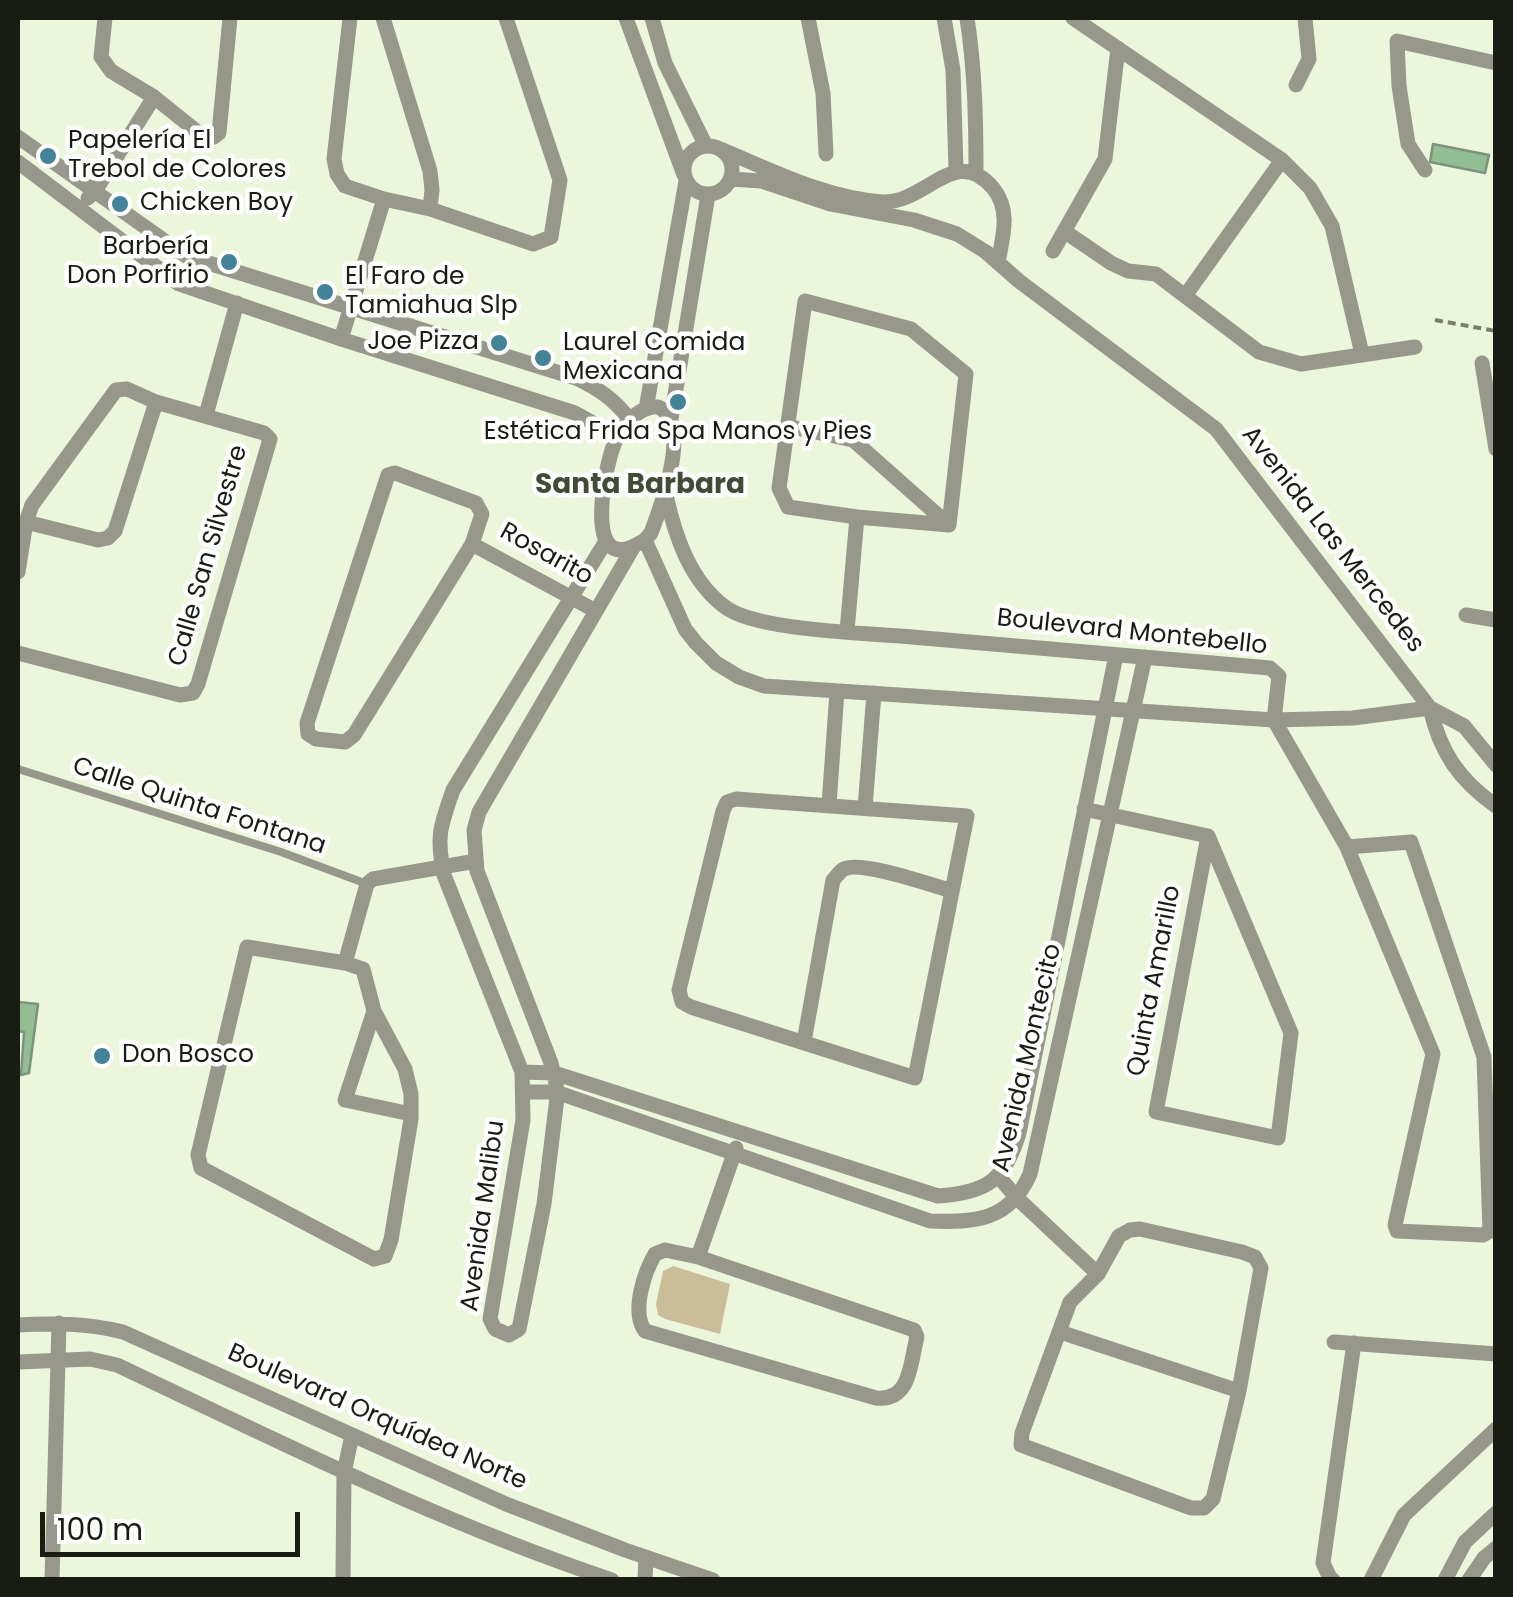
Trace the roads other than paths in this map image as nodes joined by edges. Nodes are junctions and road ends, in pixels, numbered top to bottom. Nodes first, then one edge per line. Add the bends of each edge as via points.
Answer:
1 (105, 18) edge
2 (230, 18) edge
3 (350, 18) edge
4 (383, 18) edge
5 (506, 18) edge
6 (626, 18) edge
7 (652, 18) edge
8 (808, 18) edge
9 (967, 18) edge
10 (1073, 18) edge
11 (1306, 18) edge
12 (945, 20) edge
13 (1118, 48) junction
14 (1496, 63) edge
15 (1296, 86) dead end
16 (154, 97) junction
17 (18, 137) edge
18 (713, 147) junction
19 (826, 154) dead end
20 (1282, 160) junction
21 (18, 162) edge
22 (956, 170) junction
23 (1425, 170) dead end
24 (976, 174) junction
25 (685, 178) junction
26 (731, 180) junction
27 (94, 191) junction
28 (708, 195) junction
29 (909, 197) junction
30 (384, 199) junction
31 (78, 208) junction
32 (430, 209) junction
33 (914, 220) junction
34 (1064, 231) junction
35 (1053, 252) dead end
36 (998, 262) junction
37 (1184, 296) junction
38 (237, 303) junction
39 (350, 309) junction
40 (342, 339) junction
41 (1415, 347) dead end
42 (1362, 354) junction
43 (1482, 363) dead end
44 (156, 402) junction
45 (646, 408) junction
46 (206, 415) junction
47 (671, 419) junction
48 (630, 420) junction
49 (787, 426) junction
50 (616, 440) junction
51 (1496, 449) edge
52 (666, 490) junction
53 (857, 517) junction
54 (26, 522) junction
55 (949, 525) junction
56 (606, 541) junction
57 (639, 543) junction
58 (472, 544) junction
59 (18, 572) edge
60 (572, 598) junction
61 (596, 611) junction
62 (1466, 616) dead end
63 (1496, 620) edge
64 (848, 631) junction
65 (18, 652) edge
66 (1116, 655) junction
67 (1145, 657) junction
68 (837, 690) junction
69 (874, 693) junction
70 (1430, 708) junction
71 (1104, 709) junction
72 (1134, 710) junction
73 (1274, 720) junction
74 (1496, 766) edge
75 (18, 770) edge
76 (829, 806) junction
77 (1496, 806) edge
78 (866, 808) junction
79 (1084, 810) junction
80 (1110, 815) junction
81 (1208, 836) junction
82 (1347, 846) junction
83 (476, 861) junction
84 (442, 867) junction
85 (367, 884) junction
86 (952, 891) junction
87 (345, 964) junction
88 (374, 1012) junction
89 (804, 1042) junction
90 (522, 1072) junction
91 (554, 1073) junction
92 (523, 1092) junction
93 (556, 1092) junction
94 (411, 1114) junction
95 (741, 1133) junction
96 (734, 1153) junction
97 (999, 1176) junction
98 (1017, 1198) junction
99 (698, 1257) junction
100 (1098, 1274) junction
101 (59, 1323) junction
102 (18, 1325) edge
103 (1060, 1332) junction
104 (1334, 1342) dead end
105 (1354, 1343) junction
106 (1496, 1354) edge
107 (58, 1360) junction
108 (18, 1362) edge
109 (1239, 1391) junction
110 (1496, 1429) edge
111 (352, 1436) junction
112 (344, 1473) junction
113 (1496, 1514) edge
114 (1465, 1542) junction
115 (1490, 1553) edge
116 (646, 1557) junction
117 (52, 1580) edge
118 (343, 1580) edge
119 (612, 1580) edge
120 (645, 1580) edge
121 (713, 1580) edge
122 (1333, 1580) edge
123 (1370, 1580) edge
124 (1445, 1580) edge
125 (1469, 1580) edge

1 - 16 street via 104,63
2 - 16 street via 214,137 205,138
3 - 30 street via 334,159 345,186
4 - 32 street via 430,171
5 - 32 street via 560,180 551,237 534,244
6 - 25 street
7 - 18 street via 665,63
8 - 19 street via 824,93
9 - 12 street
9 - 24 street
10 - 13 street
11 - 15 street via 1310,59
12 - 22 street
13 - 20 street
13 - 34 street via 1105,159
14 - 23 street via 1397,40 1408,144
16 - 27 street
17 - 27 street
18 - 25 street via 688,155
18 - 26 street via 730,159
18 - 29 street via 819,189 884,202
20 - 37 street
20 - 42 street via 1310,188 1332,226
21 - 31 street
22 - 24 street
22 - 29 street
24 - 36 street via 1004,210
25 - 28 street
25 - 45 street
26 - 28 street
26 - 33 street, Avenida Las Mercedes
27 - 31 street
27 - 39 street via 186,256
28 - 47 street
29 - 33 street
30 - 32 street
30 - 39 street
31 - 38 street via 179,284
33 - 36 street, Avenida Las Mercedes via 957,234
34 - 35 street
34 - 37 street via 1128,271 1156,274
36 - 70 street, Avenida Las Mercedes via 1216,429
37 - 42 street via 1259,352 1301,364
38 - 40 street
38 - 46 street, Calle San Silvestre
39 - 40 street
39 - 48 street via 576,378 602,390
40 - 50 street via 575,413
41 - 42 street
43 - 51 street
44 - 46 street, Calle San Silvestre
44 - 54 street, Calle San Silvestre via 116,390
44 - 54 street via 108,538
45 - 47 street via 662,408
45 - 48 street
46 - 65 street, Calle San Silvestre via 270,439 193,693
47 - 52 street
48 - 50 street
49 - 53 street via 779,488 788,507
49 - 55 street via 853,440
49 - 55 street via 805,301 911,329 966,374
50 - 56 street via 602,493
52 - 57 street, Avenida Malibu via 651,533
52 - 64 street, Boulevard Montebello via 688,562 725,607 763,623
53 - 55 street
53 - 64 street
54 - 59 street, Calle San Silvestre
56 - 57 street via 626,550
56 - 60 street, Avenida Malibu
57 - 61 street, Avenida Malibu
57 - 68 street via 686,629 716,664 764,686
58 - 58 street via 482,514 476,503 388,476 308,734 345,742 354,735
58 - 60 street, Rosarito
60 - 61 street, Rosarito
60 - 84 street, Avenida Malibu via 453,790 438,847
61 - 83 street, Avenida Malibu via 479,812
62 - 63 street
64 - 66 street, Boulevard Montebello
66 - 67 street, Boulevard Montebello
66 - 71 street, Avenida Montecito
67 - 72 street, Avenida Montecito
67 - 73 street, Boulevard Montebello via 1270,668 1279,676
68 - 69 street
68 - 76 street
69 - 71 street
69 - 78 street
70 - 73 street
70 - 74 street, Avenida Las Mercedes via 1464,726
70 - 77 street, Avenida Las Mercedes via 1436,734 1457,769
71 - 72 street
71 - 79 street, Avenida Montecito
72 - 73 street
72 - 80 street, Avenida Montecito
73 - 82 street
75 - 85 lane, Calle Quinta Fontana
76 - 78 street
76 - 89 street via 728,802 679,990 691,1007
78 - 86 street via 967,816
79 - 80 street
79 - 97 street, Avenida Montecito via 1018,1132
80 - 81 street
80 - 98 street, Avenida Montecito via 1030,1174
81 - 81 street, Quinta Amarillo via 1156,1112 1278,1138 1291,1034
82 - 82 street via 1411,842 1484,1056 1490,1231 1483,1235 1397,1231 1432,1054
83 - 84 street
83 - 91 street, Avenida Malibu
84 - 85 street
84 - 90 street, Avenida Malibu
85 - 87 street
86 - 89 street via 868,867 842,870 833,880
86 - 89 street via 914,1078
87 - 88 street via 363,968
87 - 94 street via 247,948 200,1168 374,1259 386,1256
88 - 94 street via 405,1069
88 - 94 street via 345,1100
90 - 91 street, Avenida Montecito
90 - 92 street, Avenida Malibu
91 - 93 street, Avenida Malibu
91 - 95 street, Avenida Montecito
92 - 93 street, Avenida Montecito
92 - 93 street, Avenida Malibu via 524,1120 490,1319 509,1334 519,1329 544,1204
93 - 96 street, Avenida Montecito
95 - 96 street
95 - 97 street, Avenida Montecito via 938,1196 960,1195
96 - 98 street, Avenida Montecito via 930,1222 983,1219
96 - 99 street
97 - 98 street
98 - 100 street
99 - 99 street via 914,1330 898,1395 876,1398 645,1331 639,1308 655,1254
100 - 103 street via 1070,1302
100 - 109 street via 1118,1236 1130,1230 1255,1257 1261,1268
101 - 102 street, Boulevard Orquídea Norte
101 - 107 street
101 - 111 street, Boulevard Orquídea Norte via 123,1332
103 - 109 street
103 - 109 street via 1021,1445 1191,1508 1213,1499
104 - 105 street
105 - 106 street
105 - 122 street via 1323,1563
107 - 108 street
107 - 112 street via 90,1358 117,1366
107 - 117 street
110 - 123 street via 1404,1515
111 - 112 street
111 - 116 street, Boulevard Orquídea Norte
112 - 118 street
112 - 119 street
113 - 114 street
114 - 115 street
114 - 124 street
115 - 125 street
116 - 120 street
116 - 121 street, Boulevard Orquídea Norte

